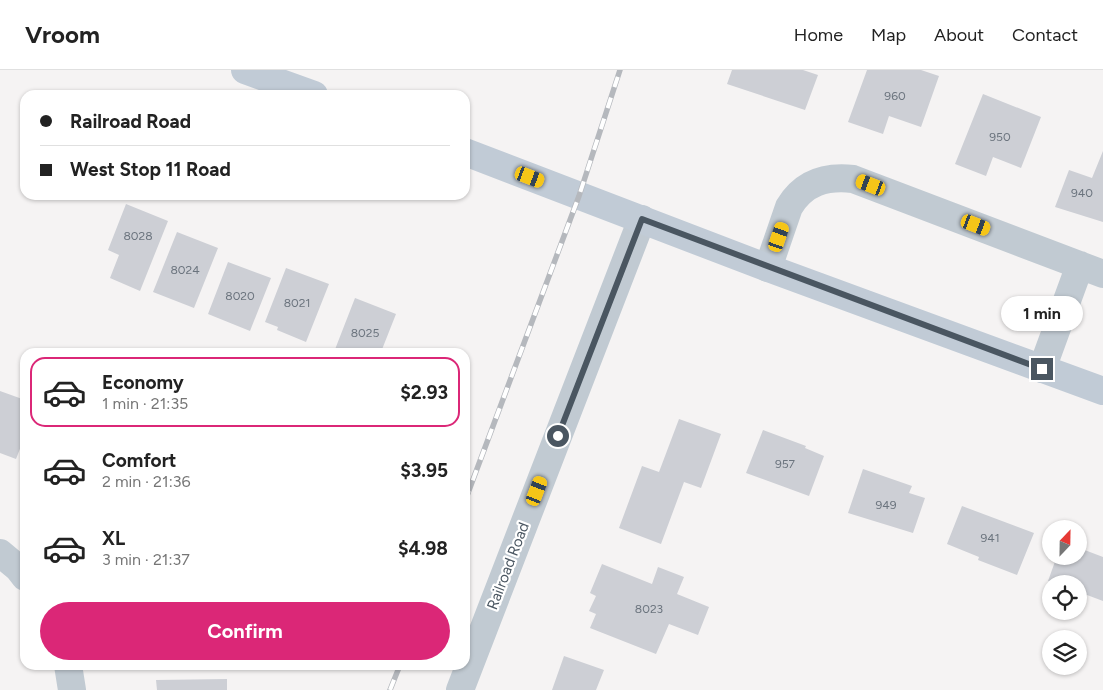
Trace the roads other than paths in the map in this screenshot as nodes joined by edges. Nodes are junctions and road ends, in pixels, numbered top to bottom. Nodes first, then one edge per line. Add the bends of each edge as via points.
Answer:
1 (245, 70) edge
2 (300, 90) edge
3 (470, 154) edge
4 (642, 219) junction
5 (768, 268) junction
6 (1092, 270) edge
7 (1042, 369) junction
8 (1103, 391) edge
9 (470, 664) edge
10 (69, 670) edge
11 (468, 670) edge
12 (72, 690) edge
13 (460, 690) edge

1 - 2 main road
3 - 4 main road
4 - 5 main road
4 - 9 street, Railroad Road
5 - 6 street via 794,198 819,180 836,177 853,179
5 - 7 main road
6 - 7 street
7 - 8 main road
10 - 12 street
11 - 13 street, Railroad Road

